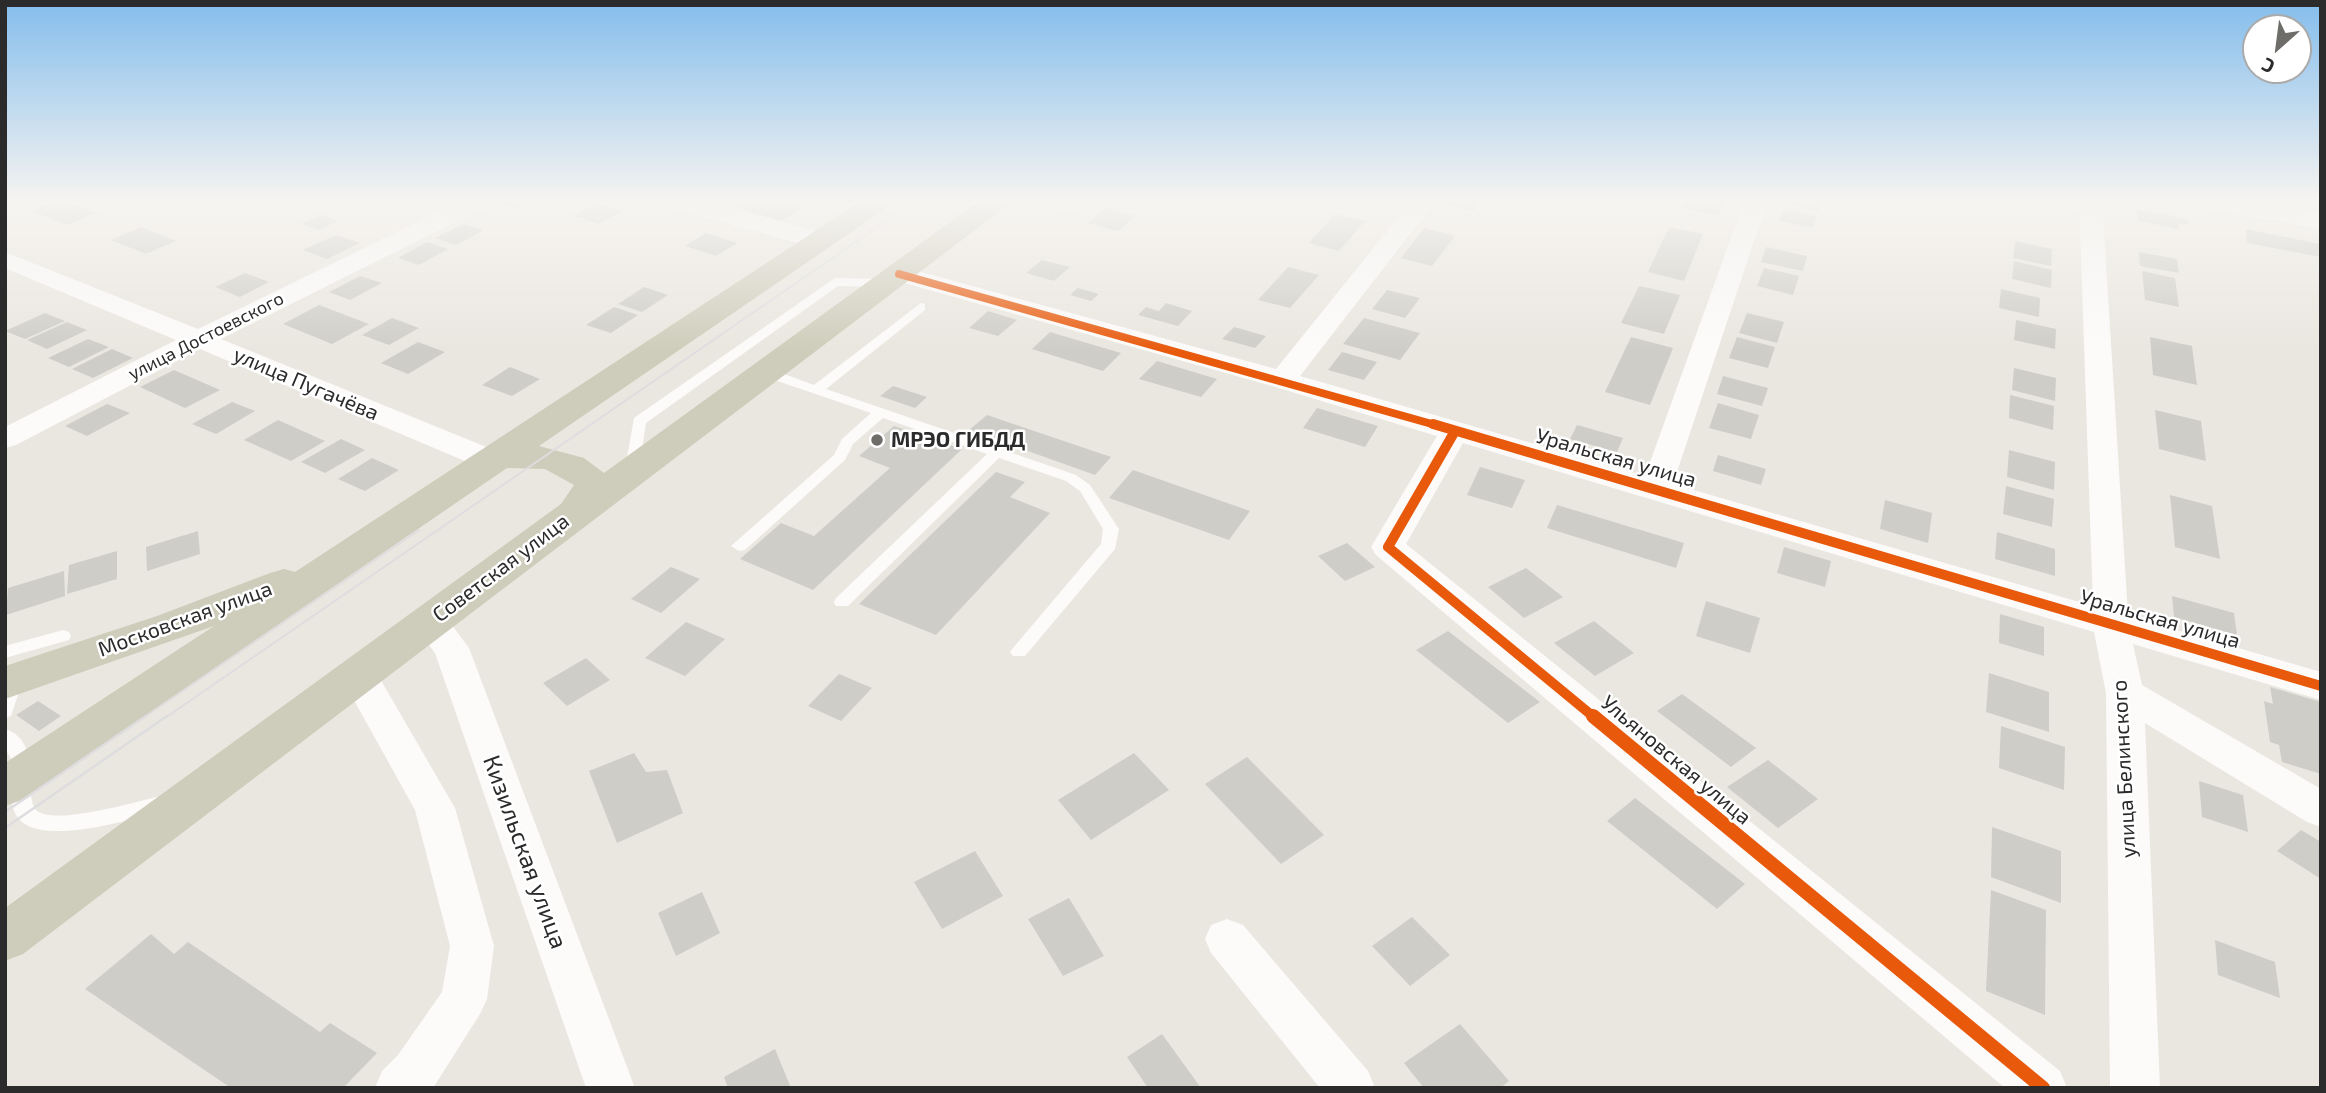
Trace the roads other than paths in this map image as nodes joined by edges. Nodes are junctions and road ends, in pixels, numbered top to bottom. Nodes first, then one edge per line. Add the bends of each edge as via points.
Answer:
1 (380, 250) edge
2 (806, 250) edge
3 (930, 250) edge
4 (1384, 250) edge
5 (1739, 250) edge
6 (2093, 250) edge
7 (5, 259) edge
8 (892, 278) junction
9 (921, 307) dead end
10 (199, 339) junction
11 (765, 372) junction
12 (1282, 380) junction
13 (817, 389) junction
14 (882, 411) junction
15 (1455, 431) junction
16 (5, 439) edge
17 (998, 451) junction
18 (490, 460) junction
19 (632, 470) junction
20 (1656, 489) junction
21 (575, 512) junction
22 (739, 546) dead end
23 (363, 549) junction
24 (842, 602) dead end
25 (430, 622) junction
26 (2111, 626) junction
27 (63, 636) dead end
28 (1019, 652) dead end
29 (359, 675) junction
30 (7, 682) edge
31 (2321, 686) edge
32 (2124, 693) junction
33 (5, 736) edge
34 (14, 782) edge
35 (194, 797) junction
36 (2321, 810) edge
37 (5, 938) edge
38 (1227, 939) dead end
39 (399, 1088) edge
40 (611, 1088) edge
41 (1351, 1088) edge
42 (2043, 1088) edge
43 (2135, 1088) edge

1 - 10 street, улица Достоевского
2 - 18 main road
3 - 8 main road, Советская улица
4 - 12 street
5 - 20 street
6 - 26 street, улица Белинского
7 - 10 street, улица Пугачёва
8 - 11 main road, Советская улица
8 - 12 street, Уральская улица
8 - 19 lane via 835,282 639,421
9 - 13 lane
10 - 16 street, улица Достоевского
10 - 18 street, улица Пугачёва
11 - 13 lane
11 - 19 main road, Советская улица
12 - 15 street, Уральская улица
13 - 14 lane
14 - 17 lane
14 - 22 lane via 846,442 840,457
15 - 20 street, Уральская улица
15 - 42 street, Ульяновская улица via 1388,547
17 - 24 lane
17 - 28 lane via 1071,478 1085,488 1111,529 1109,545
18 - 21 main road via 510,455 554,459 585,473 593,483
18 - 23 main road
19 - 21 main road, Советская улица
20 - 26 street, Уральская улица
21 - 25 main road, Советская улица
23 - 30 main road, Московская улица via 172,626
23 - 34 main road
25 - 29 main road, Советская улица
25 - 40 street, Кизильская улица via 451,648
26 - 31 street, Уральская улица
26 - 32 street, улица Белинского
27 - 30 lane
29 - 35 main road, Советская улица
29 - 39 street via 435,808 472,946 464,999
32 - 36 street
32 - 43 street, улица Белинского
33 - 34 lane via 20,756
34 - 35 lane via 25,814 49,824
35 - 37 main road, Советская улица
38 - 41 street

